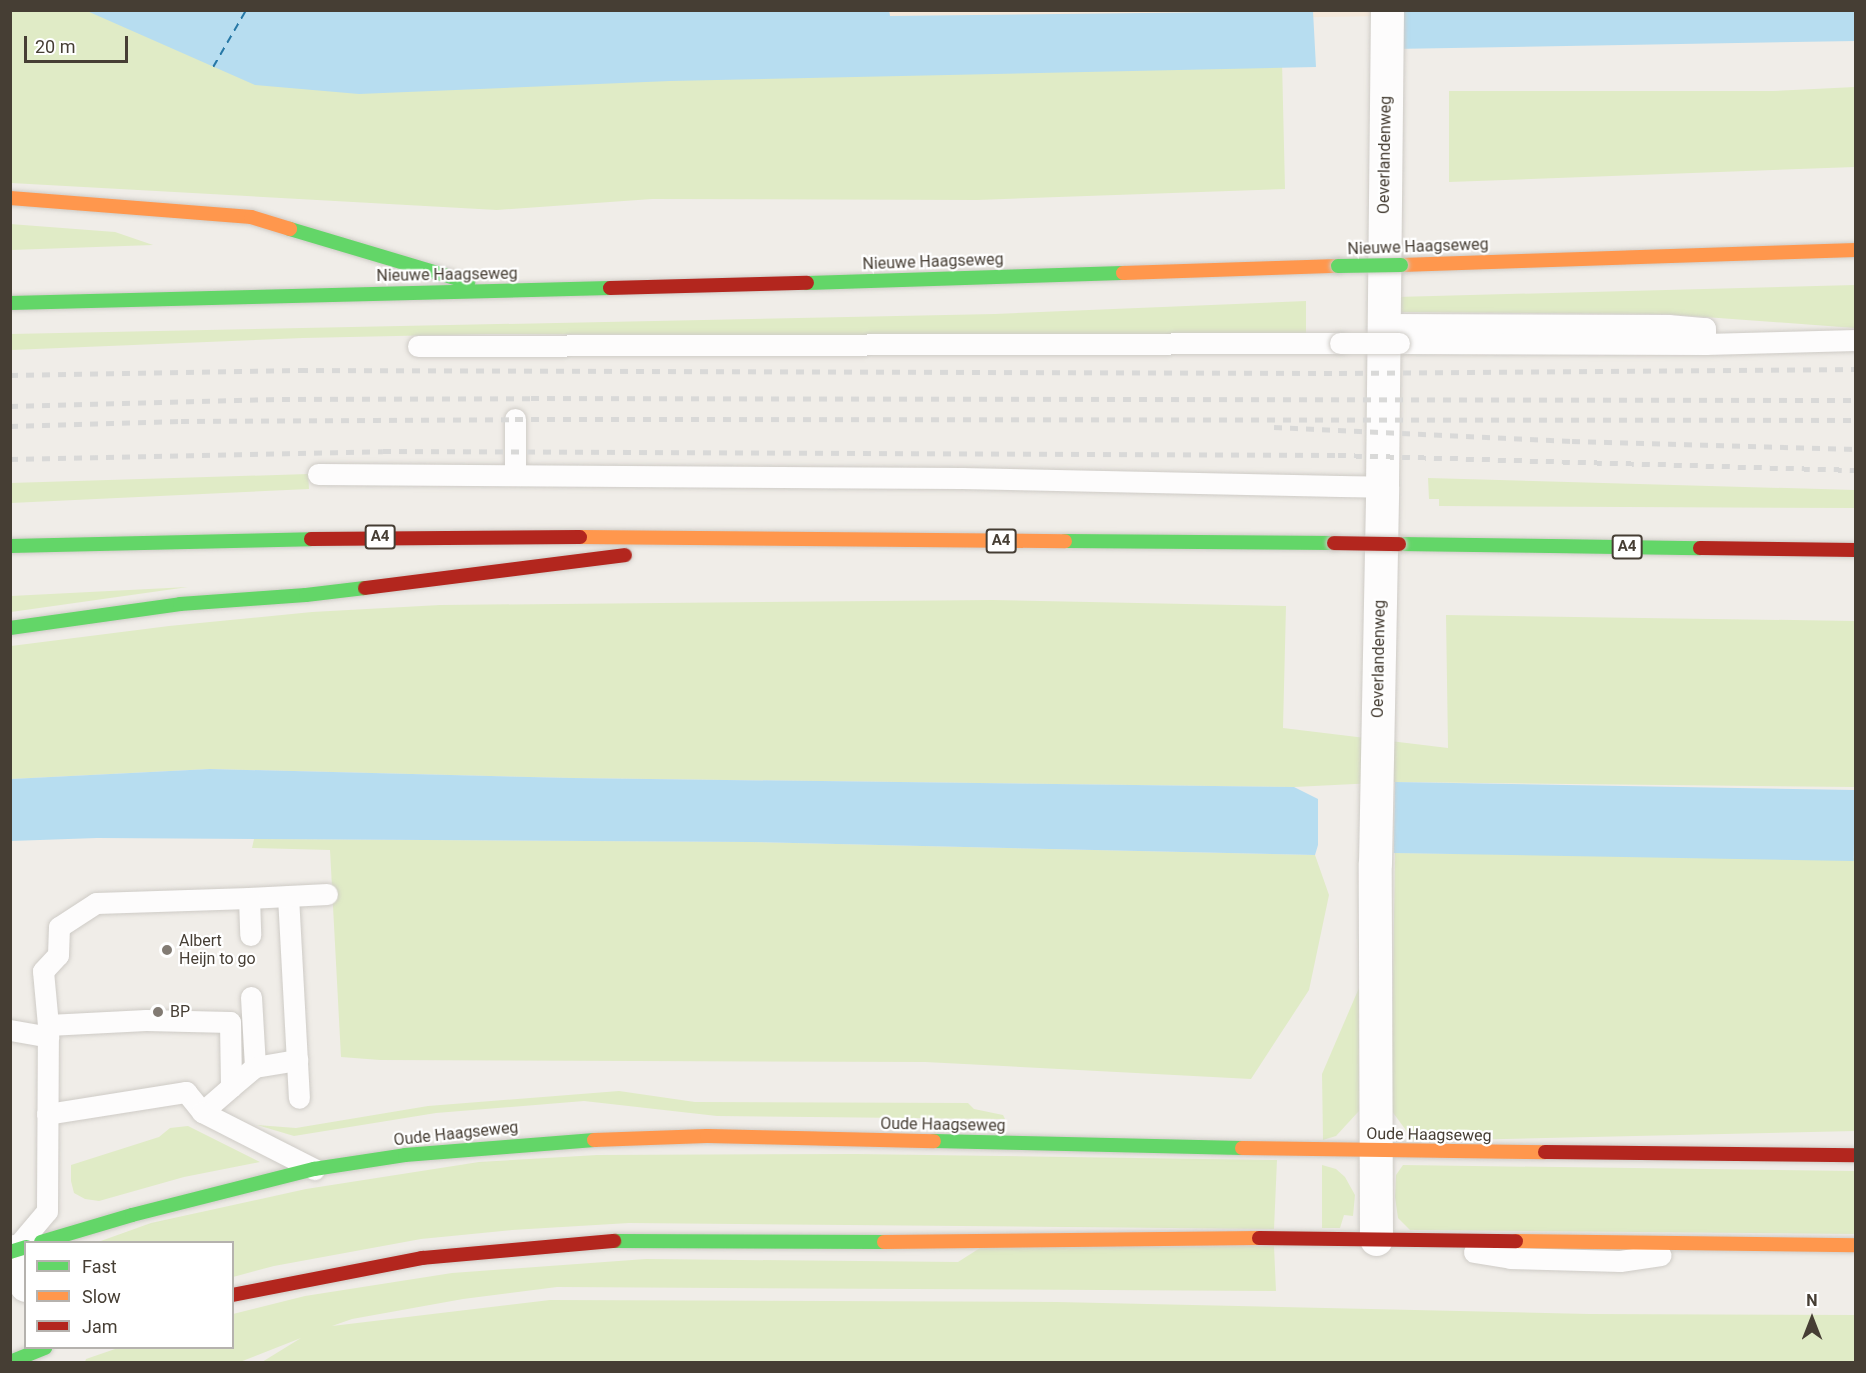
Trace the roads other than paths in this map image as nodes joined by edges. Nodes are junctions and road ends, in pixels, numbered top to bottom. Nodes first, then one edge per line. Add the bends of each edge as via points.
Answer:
1 (1386, 10) edge
2 (10, 198) edge
3 (1856, 250) edge
4 (496, 290) junction
5 (10, 303) edge
6 (1391, 334) junction
7 (1856, 340) edge
8 (418, 346) dead end
9 (515, 419) dead end
10 (318, 474) dead end
11 (515, 475) junction
12 (1382, 487) junction
13 (749, 539) junction
14 (10, 546) edge
15 (1856, 550) edge
16 (10, 628) edge
17 (327, 894) dead end
18 (288, 896) junction
19 (249, 898) junction
20 (250, 934) dead end
21 (251, 997) dead end
22 (10, 1030) edge
23 (48, 1031) junction
24 (297, 1060) junction
25 (255, 1067) junction
26 (231, 1087) junction
27 (299, 1098) dead end
28 (202, 1112) junction
29 (47, 1114) junction
30 (841, 1139) joint
31 (1236, 1148) joint
32 (1376, 1151) junction
33 (1856, 1155) edge
34 (314, 1169) junction
35 (1383, 1239) junction
36 (28, 1241) edge
37 (46, 1241) edge
38 (1747, 1244) joint
39 (1856, 1245) edge
40 (234, 1295) edge
41 (40, 1349) edge
42 (10, 1362) edge

1 - 6 street, Oeverlandenweg via 1383,173
2 - 4 main road via 251,217
3 - 4 main road, Nieuwe Haagseweg, bridge
4 - 5 main road, Nieuwe Haagseweg
6 - 7 lane via 1705,344
6 - 8 lane, bridge via 1340,343
6 - 12 street, Oeverlandenweg
9 - 11 lane
10 - 11 lane
11 - 12 lane via 962,478
12 - 32 street, Oeverlandenweg via 1375,863
13 - 14 main road, A4 via 446,536
13 - 15 main road, A4, bridge
13 - 16 main road, A4 via 306,594 180,604
17 - 18 lane
18 - 19 lane
18 - 24 lane
19 - 20 lane
19 - 23 lane via 96,903 59,927 58,955 43,971
21 - 25 lane
22 - 23 lane
23 - 26 lane via 146,1020 230,1022
23 - 29 lane
24 - 25 lane
24 - 27 lane
25 - 26 lane
26 - 28 lane
28 - 29 lane via 186,1092
28 - 34 lane
29 - 36 lane via 47,1211
30 - 31 lane via 908,1129 1107,1132
30 - 34 main road, Oude Haagseweg via 593,1139 416,1154
31 - 32 main road, Oude Haagseweg
32 - 33 main road, Oude Haagseweg
32 - 35 street, Oeverlandenweg
34 - 37 main road, Oude Haagseweg
35 - 38 lane via 1510,1258 1609,1260
35 - 40 main road via 636,1239 422,1258
38 - 39 main road
41 - 42 main road

